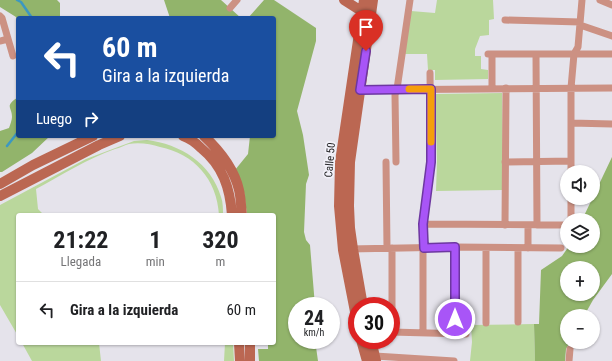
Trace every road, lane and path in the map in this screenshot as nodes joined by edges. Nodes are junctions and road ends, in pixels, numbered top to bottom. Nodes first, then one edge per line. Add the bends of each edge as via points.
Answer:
1 (237, 0) edge
2 (344, 0) edge
3 (364, 0) edge
4 (373, 0) edge
5 (410, 0) edge
6 (582, 0) edge
7 (600, 0) edge
8 (612, 5) edge
9 (230, 8) dead end
10 (366, 14) junction
11 (0, 16) edge
12 (505, 20) dead end
13 (580, 23) junction
14 (612, 36) edge
15 (8, 38) junction
16 (0, 41) edge
17 (536, 54) junction
18 (574, 54) junction
19 (612, 54) edge
20 (13, 56) dead end
21 (430, 73) dead end
22 (492, 88) junction
23 (506, 88) junction
24 (536, 88) junction
25 (571, 88) junction
26 (612, 88) edge
27 (397, 89) junction
28 (431, 89) junction
29 (360, 90) junction
30 (571, 123) junction
31 (612, 124) edge
32 (89, 138) edge
33 (115, 138) edge
34 (186, 138) edge
35 (206, 138) edge
36 (537, 161) junction
37 (571, 161) junction
38 (386, 162) dead end
39 (396, 162) dead end
40 (505, 162) junction
41 (571, 165) edge
42 (0, 184) edge
43 (0, 196) edge
44 (232, 213) edge
45 (242, 213) edge
46 (423, 224) junction
47 (505, 225) junction
48 (528, 225) junction
49 (537, 225) junction
50 (560, 225) edge
51 (455, 247) junction
52 (389, 248) junction
53 (424, 248) junction
54 (486, 248) junction
55 (518, 248) junction
56 (528, 248) junction
57 (560, 248) edge
58 (348, 250) junction
59 (354, 297) edge
60 (361, 297) edge
61 (390, 297) edge
62 (486, 322) dead end
63 (518, 322) dead end
64 (400, 332) edge
65 (423, 333) junction
66 (455, 334) junction
67 (466, 334) dead end
68 (239, 345) edge
69 (250, 345) edge
70 (367, 349) edge
71 (372, 349) edge
72 (570, 349) dead end
73 (373, 359) edge
74 (240, 361) edge
75 (250, 361) edge
76 (454, 361) edge
77 (569, 361) edge

1 - 9 street
2 - 10 main road
3 - 10 main road, Calle 50
4 - 10 main road, Calle 50
5 - 27 street
6 - 13 street
7 - 8 street
10 - 29 main road, Calle 50
10 - 58 main road, Calle 50 via 340,162 339,206
11 - 15 street
12 - 13 street
13 - 14 street
13 - 18 street via 578,47
15 - 16 street
15 - 20 street
17 - 18 street
17 - 22 street via 490,54
17 - 24 street
18 - 19 street
18 - 25 street
21 - 28 street
22 - 23 street
22 - 28 street
23 - 24 street
23 - 40 street
24 - 25 street
24 - 36 street
25 - 26 street
25 - 30 street
27 - 28 street
27 - 29 street
27 - 39 street
28 - 46 street via 431,162
29 - 58 main road, Calle 50 via 350,162
30 - 31 street
30 - 37 street
32 - 42 main road
33 - 43 main road
34 - 44 main road via 215,161 223,175
35 - 45 main road via 218,149 232,171 239,190
36 - 37 street
36 - 40 street
36 - 49 street
37 - 41 street
38 - 52 street
40 - 47 street
46 - 47 street
46 - 53 street
47 - 48 street
48 - 49 street
48 - 56 street
49 - 50 street
51 - 53 street
51 - 54 street
51 - 66 street
52 - 53 street
52 - 58 street
52 - 61 street
53 - 65 street
54 - 55 street
54 - 62 street
55 - 56 street
55 - 63 street
56 - 57 street
58 - 59 main road, Calle 50
58 - 60 main road, Calle 50
64 - 65 street
65 - 66 street
66 - 67 street
68 - 74 main road
69 - 75 main road
70 - 73 main road
71 - 73 main road
72 - 77 street
73 - 76 street

